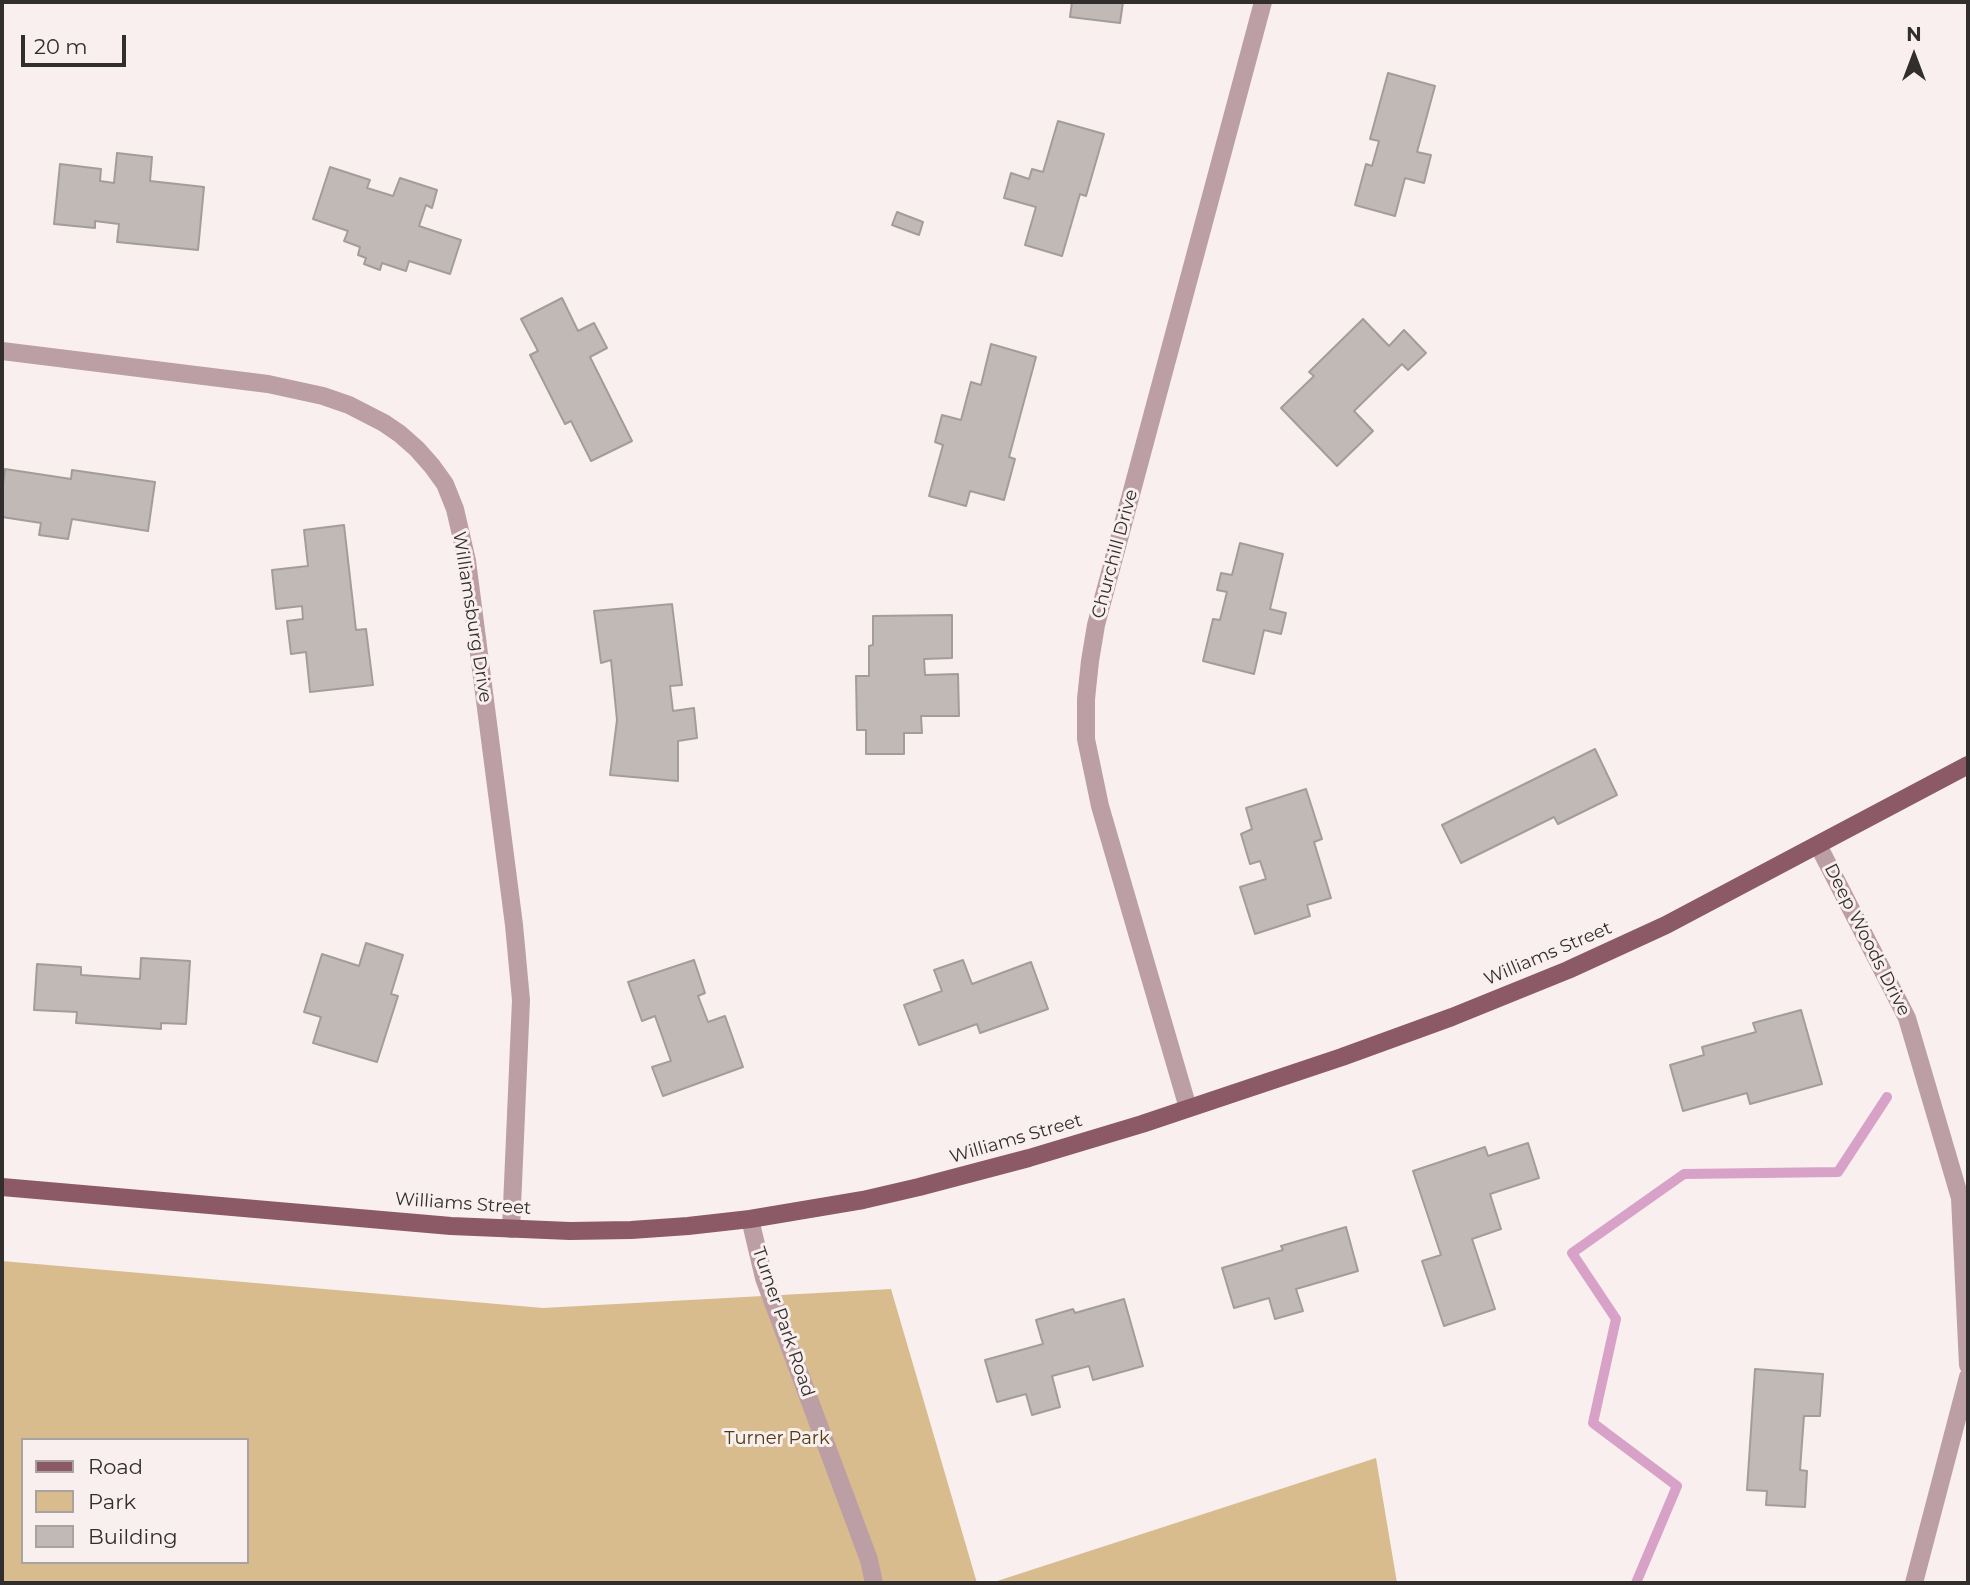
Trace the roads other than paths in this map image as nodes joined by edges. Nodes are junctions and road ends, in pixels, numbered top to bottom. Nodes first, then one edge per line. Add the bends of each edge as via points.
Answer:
1 (1264, 2) edge
2 (2, 351) edge
3 (1968, 765) edge
4 (1818, 845) junction
5 (1188, 1108) junction
6 (2, 1187) edge
7 (750, 1219) junction
8 (511, 1229) junction
9 (1968, 1365) edge
10 (1968, 1377) edge
11 (874, 1583) edge
12 (1914, 1583) edge

1 - 5 street, Churchill Drive via 1097,625 1086,699 1086,739 1100,806
2 - 8 street, Williamsburg Drive via 268,384 323,396 400,434 445,484 467,561 521,1000
3 - 4 main road, Williams Street
4 - 5 main road, Williams Street via 1568,970 1367,1048
4 - 9 street, Deep Woods Drive via 1907,1018 1961,1198
5 - 7 main road, Williams Street via 919,1187
6 - 8 main road, Williams Street
7 - 8 main road, Williams Street via 631,1230
7 - 11 street, Turner Park Road via 764,1278
10 - 12 street

